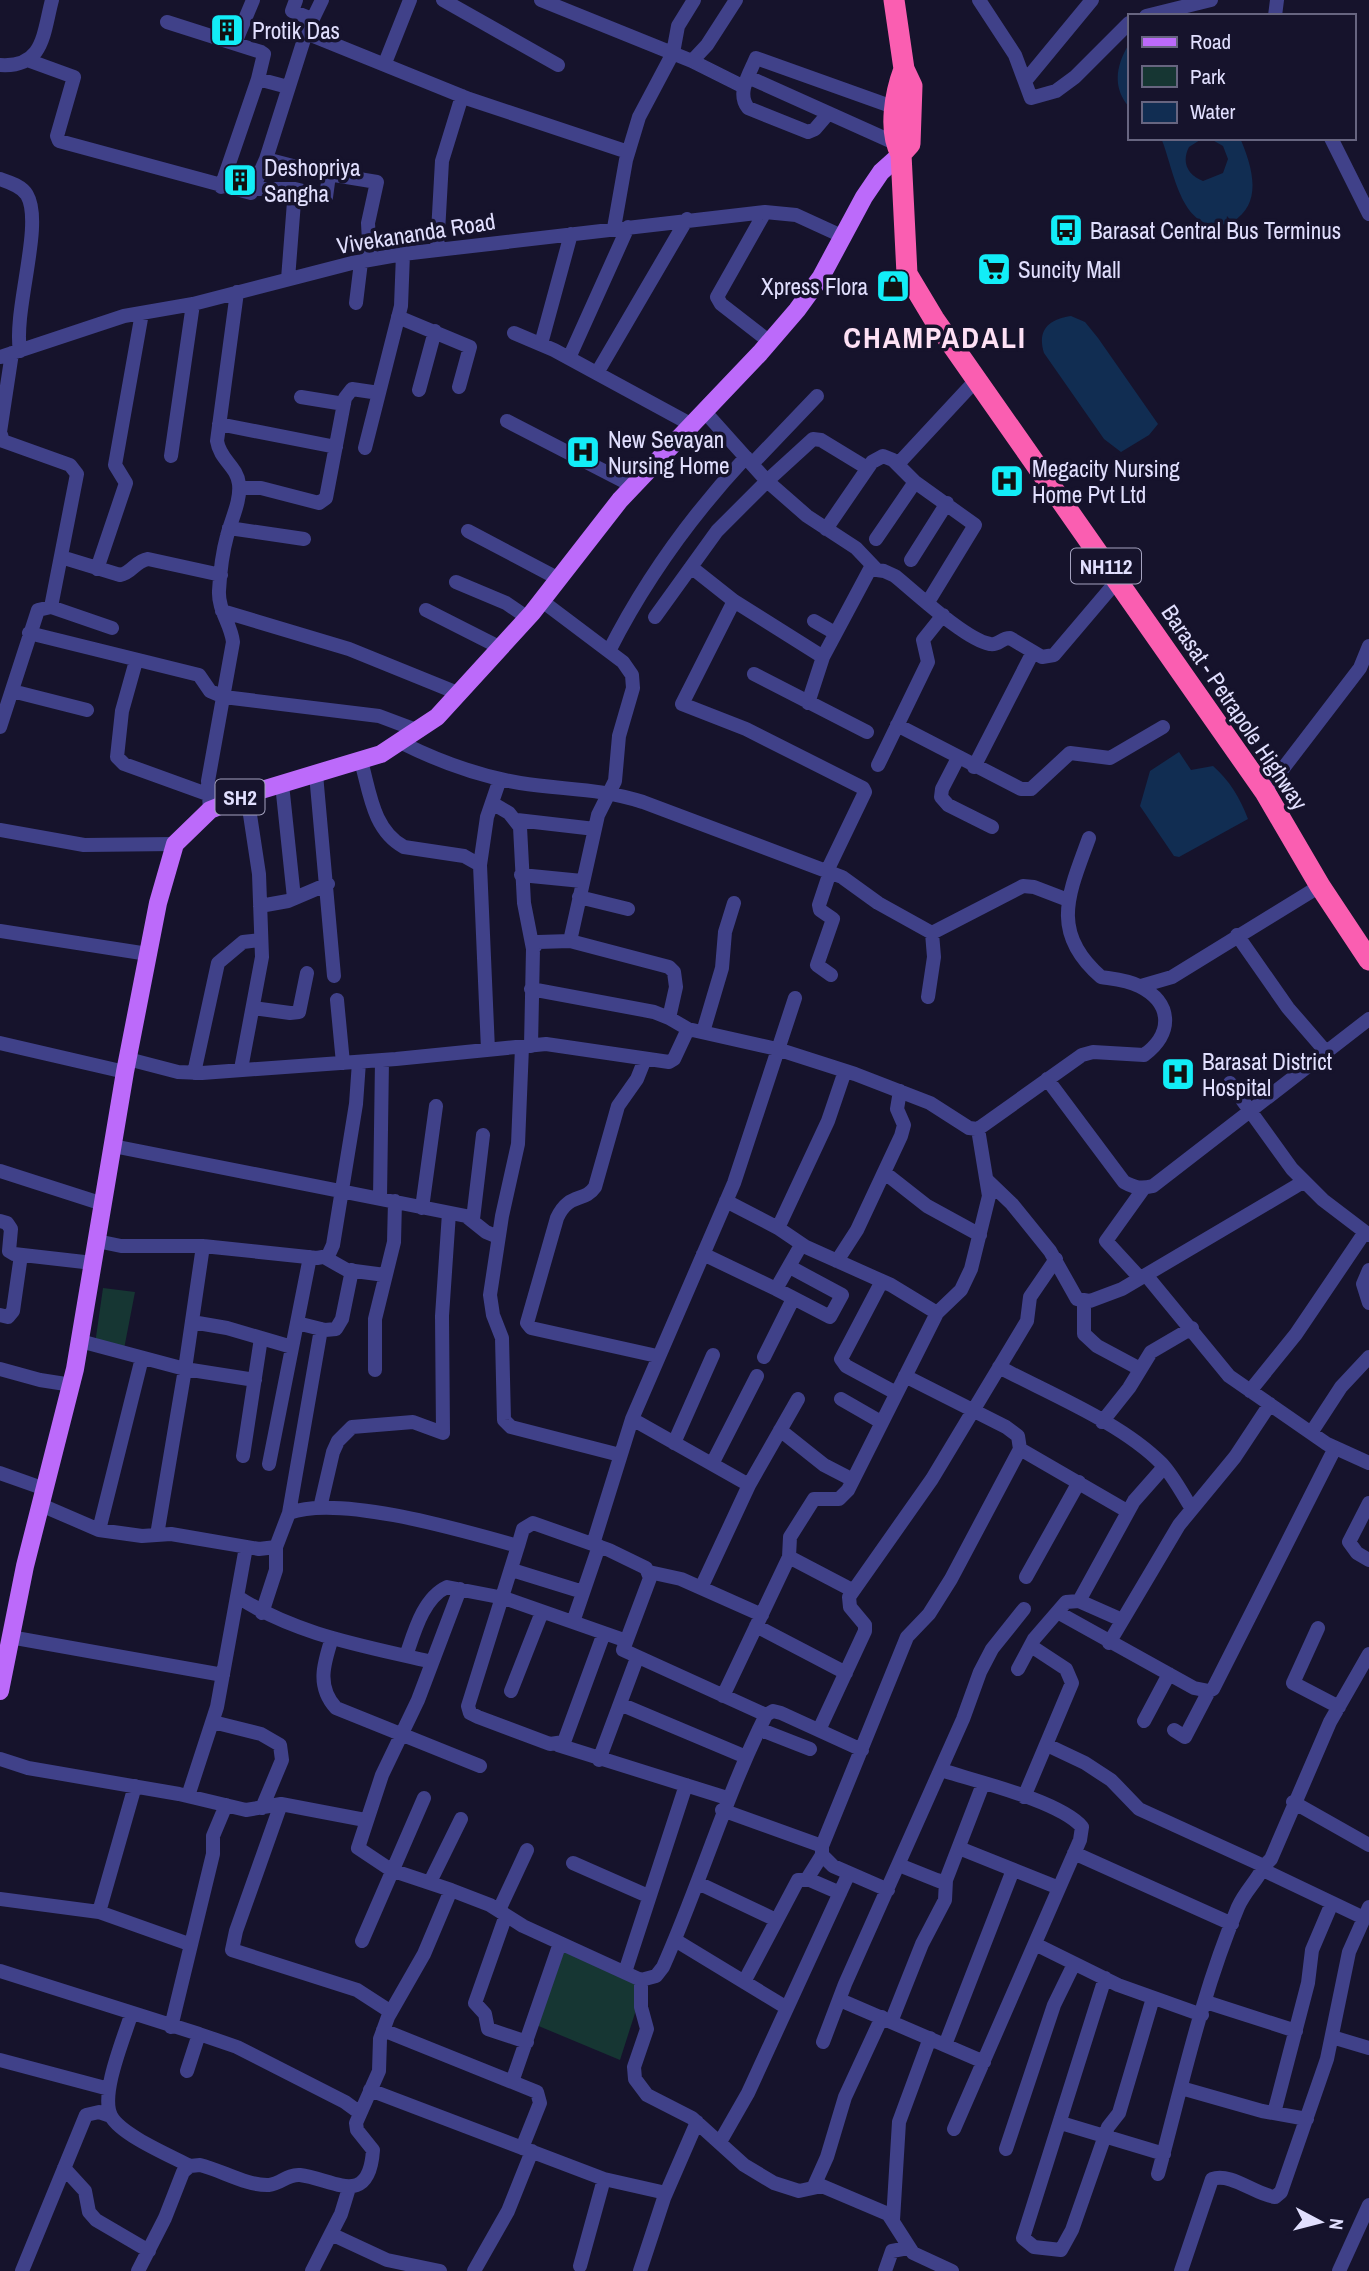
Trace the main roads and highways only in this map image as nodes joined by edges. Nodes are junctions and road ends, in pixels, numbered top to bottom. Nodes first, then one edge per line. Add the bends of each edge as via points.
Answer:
1 (894, 0) edge
2 (904, 69) junction
3 (898, 148) junction
4 (1369, 961) edge
5 (3, 1657) edge
6 (0, 1691) edge

1 - 2 highway, Barasat - Petrapole Highway / NH112
2 - 3 highway, Barasat - Petrapole Highway / NH112 via 896,108
2 - 3 highway, Barasat - Petrapole Highway / NH112 via 912,86 910,144
3 - 4 highway, Barasat - Petrapole Highway / NH112 via 907,274 1265,792
3 - 5 main road, SH2 via 821,277 770,342 633,486 528,618 460,694 402,743 361,761 209,802 175,844 126,1065 72,1385
5 - 6 main road, SH2

